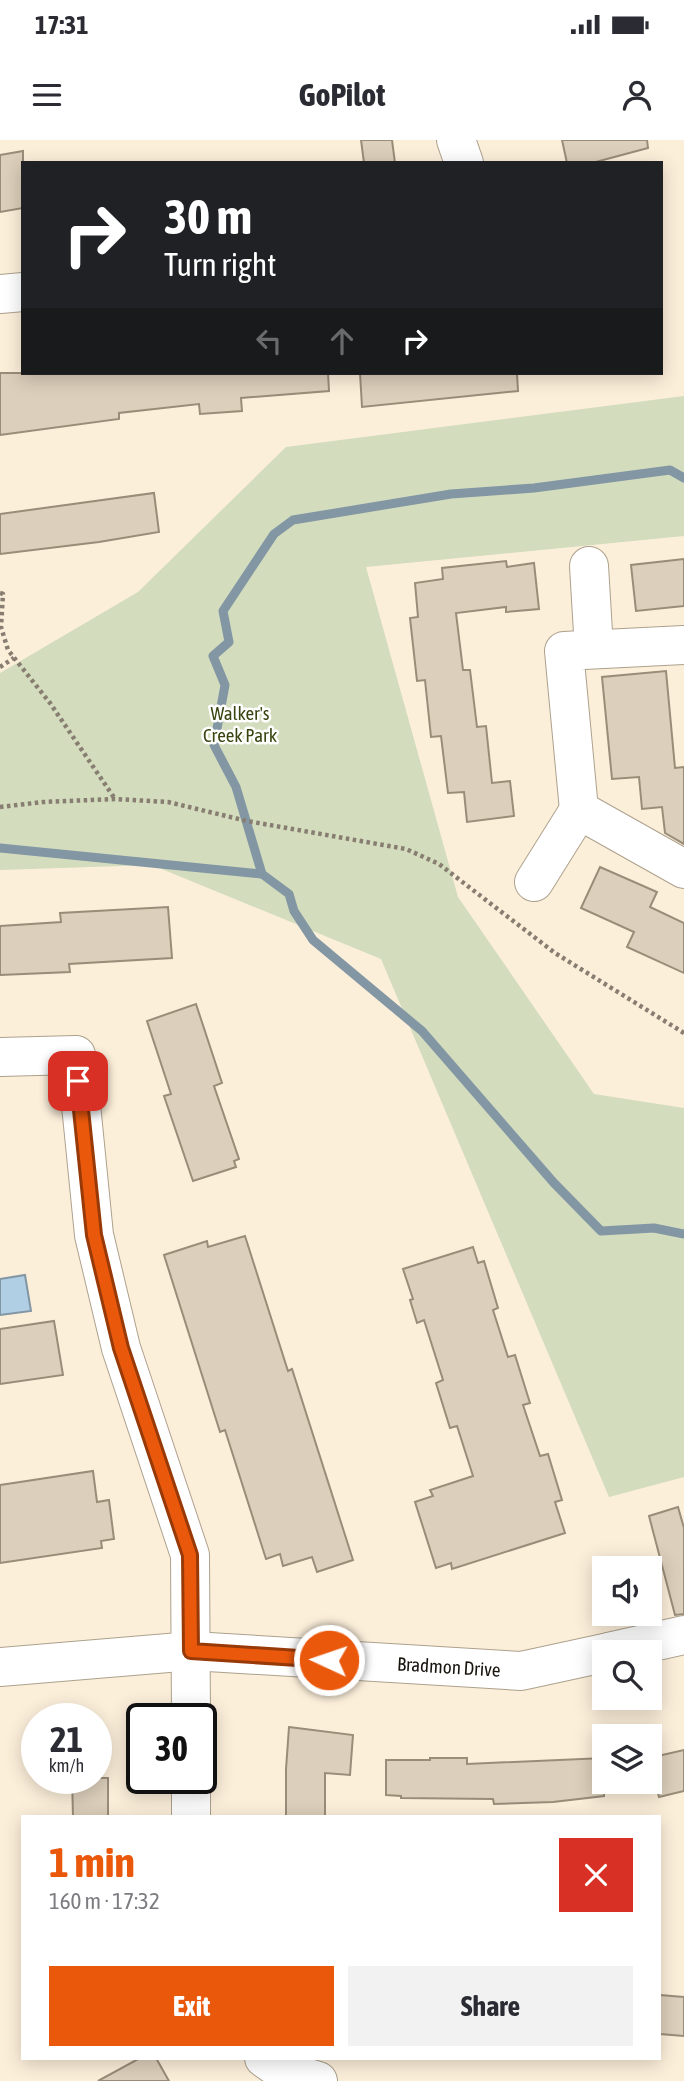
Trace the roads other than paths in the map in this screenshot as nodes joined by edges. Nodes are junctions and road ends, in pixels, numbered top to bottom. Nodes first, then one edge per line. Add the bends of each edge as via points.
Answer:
1 (456, 140) edge
2 (463, 161) edge
3 (21, 292) edge
4 (0, 293) edge
5 (589, 566) dead end
6 (684, 645) edge
7 (594, 649) junction
8 (579, 810) junction
9 (684, 869) edge
10 (534, 882) dead end
11 (0, 1057) edge
12 (684, 1635) edge
13 (662, 1640) edge
14 (191, 1651) junction
15 (592, 1656) edge
16 (0, 1667) edge
17 (191, 1703) edge
18 (191, 1794) edge
19 (191, 1815) edge
20 (267, 2060) edge
21 (318, 2081) edge

1 - 2 street
3 - 4 street
5 - 7 street
6 - 7 street
7 - 8 street via 564,651
8 - 9 street
8 - 10 street
11 - 14 street via 76,1055 94,1235 121,1348 190,1555
12 - 13 street, Bradmon Drive
14 - 15 street, Bradmon Drive via 521,1671
14 - 16 street, Bradmon Drive
14 - 17 street
18 - 19 street
20 - 21 street via 281,2070

